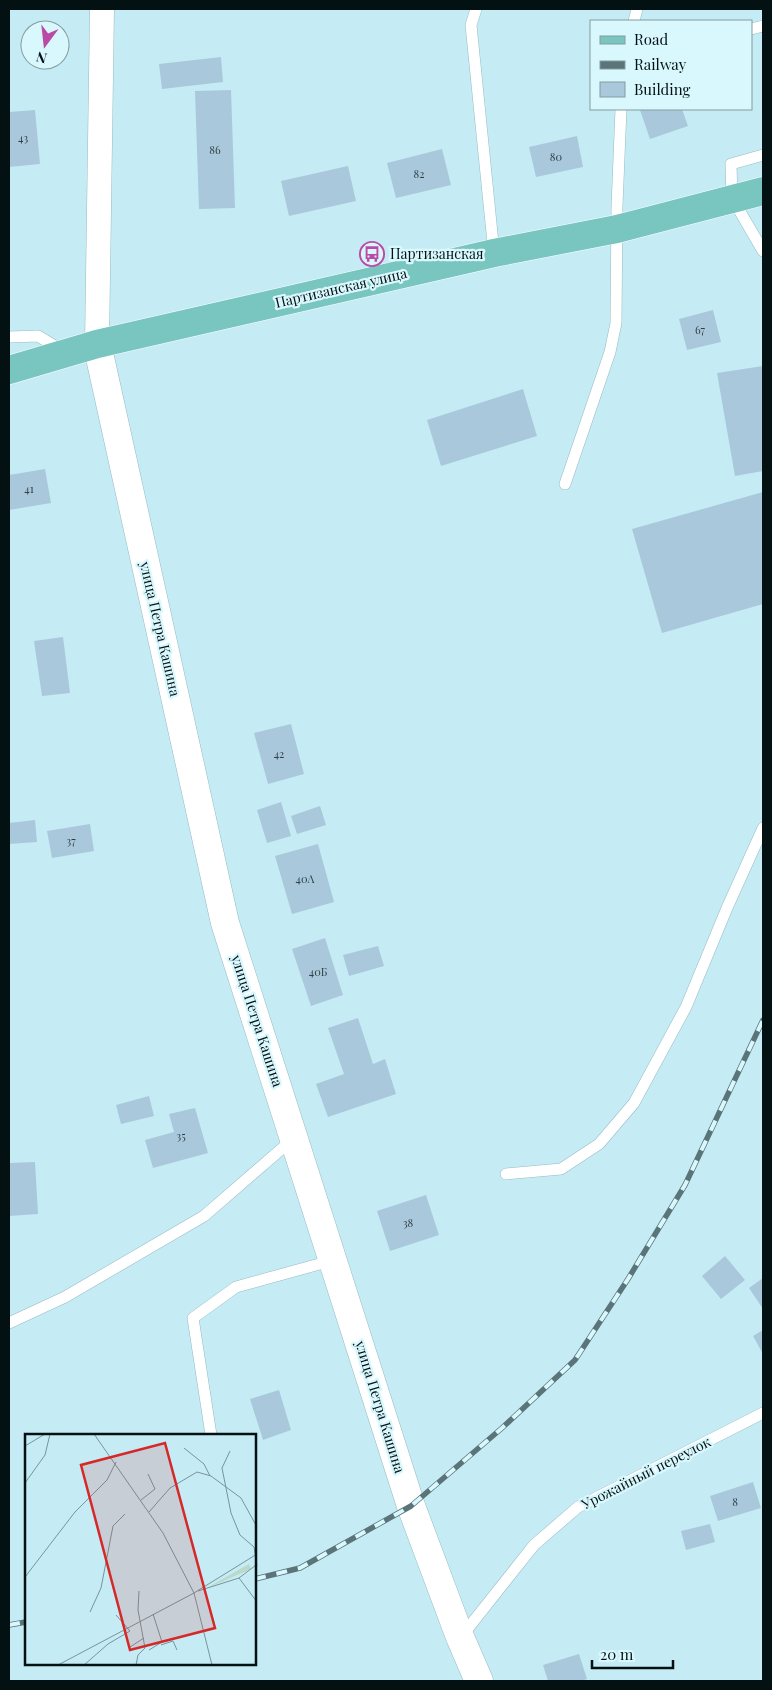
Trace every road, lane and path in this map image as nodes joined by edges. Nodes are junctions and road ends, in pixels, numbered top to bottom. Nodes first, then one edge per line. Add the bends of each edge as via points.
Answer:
1 (102, 9) edge
2 (476, 9) edge
3 (621, 110) edge
4 (763, 155) edge
5 (763, 191) edge
6 (732, 198) junction
7 (617, 229) junction
8 (763, 251) edge
9 (494, 253) junction
10 (9, 337) edge
11 (97, 344) junction
12 (67, 353) junction
13 (9, 370) edge
14 (565, 484) dead end
15 (763, 828) edge
16 (294, 1138) junction
17 (506, 1174) dead end
18 (334, 1260) junction
19 (9, 1323) edge
20 (763, 1413) edge
21 (211, 1434) edge
22 (460, 1637) junction
23 (479, 1681) edge

1 - 11 street
2 - 9 lane via 471,25
3 - 7 lane
4 - 6 lane via 730,164
5 - 6 main road, Партизанская улица
6 - 7 main road, Партизанская улица
6 - 8 lane
7 - 9 main road, Партизанская улица
7 - 14 lane via 616,323 610,352
9 - 11 main road, Партизанская улица
10 - 12 lane via 38,336
11 - 12 main road, Партизанская улица
11 - 16 main road, улица Петра Кашина via 225,923
12 - 13 main road, Партизанская улица
15 - 17 lane via 686,1006 634,1103 599,1144 561,1168
16 - 18 main road, улица Петра Кашина
16 - 19 lane via 204,1216 66,1297
18 - 21 lane via 236,1287 194,1318
18 - 22 main road, улица Петра Кашина via 411,1506
20 - 22 lane, Урожайный переулок via 578,1507 534,1545
22 - 23 main road, улица Петра Кашина

